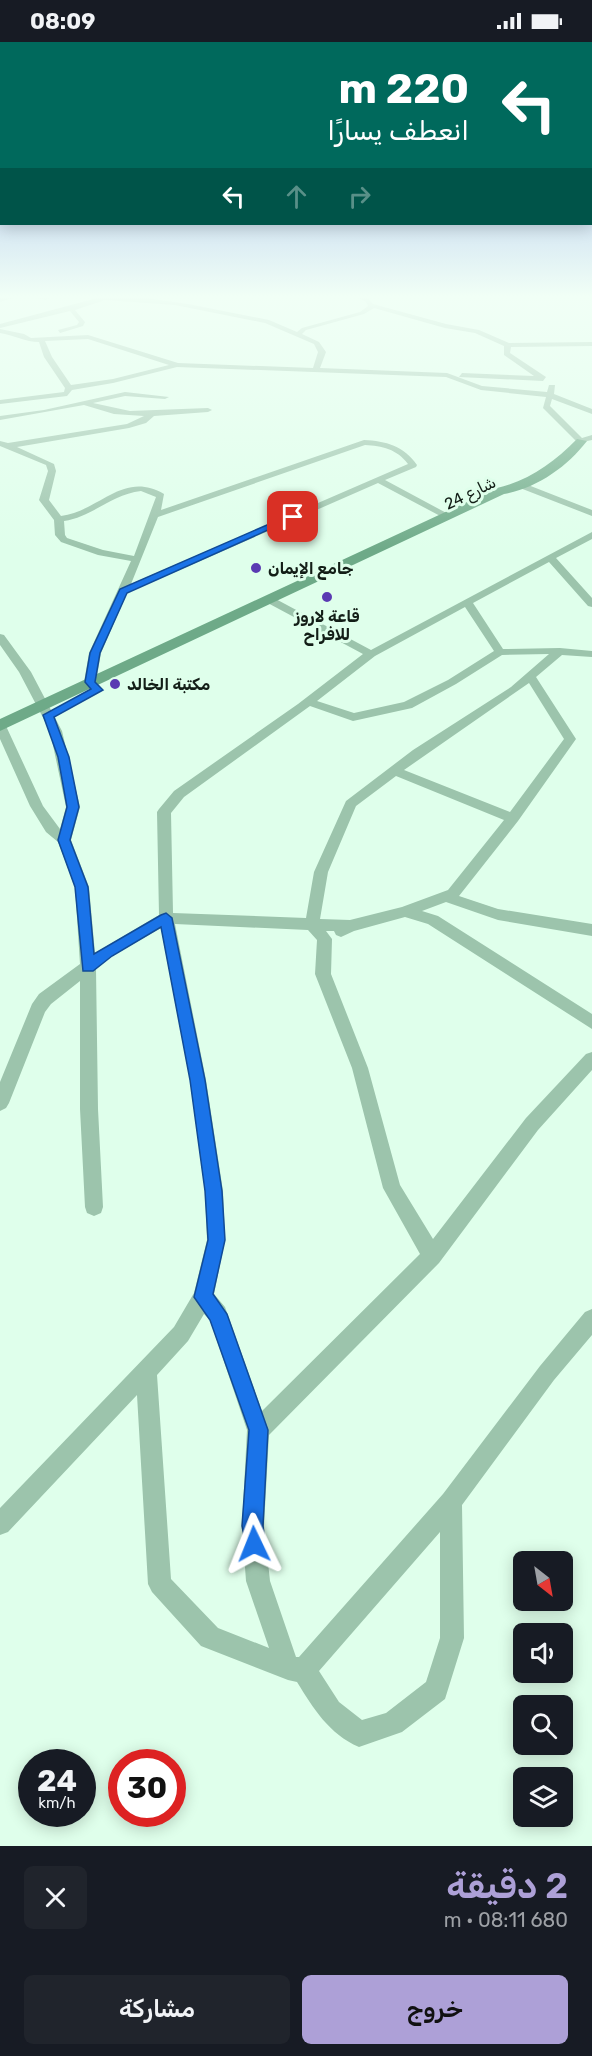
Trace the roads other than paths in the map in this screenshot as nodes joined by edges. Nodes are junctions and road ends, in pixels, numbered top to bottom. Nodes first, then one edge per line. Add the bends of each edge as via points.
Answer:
1 (65, 382) edge
2 (106, 382) edge
3 (466, 382) edge
4 (547, 382) edge
5 (69, 388) junction
6 (550, 395) junction
7 (165, 397) dead end
8 (0, 402) edge
9 (87, 404) junction
10 (208, 410) dead end
11 (592, 412) edge
12 (152, 413) junction
13 (0, 418) edge
14 (586, 439) edge
15 (4, 445) edge
16 (378, 480) junction
17 (517, 488) junction
18 (592, 513) edge
19 (154, 515) junction
20 (447, 516) junction
21 (59, 519) junction
22 (592, 535) edge
23 (550, 558) junction
24 (137, 559) junction
25 (123, 591) junction
26 (273, 601) junction
27 (467, 602) junction
28 (592, 604) edge
29 (0, 637) edge
30 (560, 651) junction
31 (500, 652) junction
32 (371, 654) junction
33 (592, 654) edge
34 (531, 677) junction
35 (94, 686) junction
36 (309, 702) junction
37 (46, 711) junction
38 (1, 732) edge
39 (395, 771) junction
40 (513, 818) junction
41 (64, 840) junction
42 (446, 896) junction
43 (405, 912) junction
44 (166, 918) junction
45 (312, 924) junction
46 (350, 926) junction
47 (592, 930) edge
48 (325, 939) junction
49 (88, 967) junction
50 (592, 1022) edge
51 (592, 1059) edge
52 (0, 1103) edge
53 (94, 1207) dead end
54 (432, 1256) junction
55 (203, 1297) junction
56 (592, 1319) edge
57 (146, 1371) junction
58 (258, 1430) junction
59 (451, 1502) junction
60 (0, 1524) edge
61 (296, 1669) junction

1 - 5 street
2 - 5 street
3 - 6 street via 481,388
4 - 6 street via 552,387
5 - 8 street via 67,394
6 - 11 street
6 - 14 street via 546,406
7 - 9 street via 125,394
9 - 12 street
9 - 13 street
10 - 12 street
12 - 15 street via 129,426
14 - 17 street
15 - 21 street via 50,464 52,471 44,500
16 - 19 street via 413,465 408,455 382,443 364,442
16 - 20 street
16 - 25 street
17 - 18 street
17 - 20 street, شارع 24 via 501,491
17 - 26 street, شارع 24 via 509,496
19 - 21 street via 161,496 134,488 84,513
19 - 24 street
20 - 26 street, شارع 24
21 - 24 street via 64,540 101,553
22 - 23 street
23 - 27 street
23 - 28 street
24 - 25 street
25 - 35 street via 95,653
26 - 32 street
26 - 35 street, شارع 24
27 - 31 street
27 - 32 street
29 - 37 street
30 - 31 street
30 - 33 street
30 - 34 street
31 - 36 street via 408,705 353,717
32 - 36 street
34 - 39 street
34 - 40 street via 570,739
35 - 37 street, شارع 24
36 - 44 street via 179,794 164,812
37 - 38 street, شارع 24
37 - 41 street via 64,757 73,807
38 - 41 street via 37,806
39 - 40 street
39 - 45 street via 351,804 321,872
40 - 42 street via 453,894
41 - 49 street via 82,887
42 - 43 street
42 - 47 street via 490,912
43 - 46 street
43 - 50 street via 434,920
44 - 45 street
44 - 49 street
44 - 55 street via 198,1080 214,1191 216,1240
45 - 46 street
45 - 48 street
46 - 48 street
48 - 54 street via 322,974 360,1068 392,1188
49 - 52 street via 45,999 38,1009
49 - 53 street via 88,1110
51 - 54 street via 532,1124
54 - 58 street
55 - 57 street via 181,1334
55 - 58 street via 218,1314
56 - 59 street
57 - 60 street
57 - 61 street via 160,1584 210,1637
58 - 61 street via 253,1526 258,1581
59 - 61 street
59 - 61 street via 452,1638 436,1690 393,1723 359,1734 330,1711

